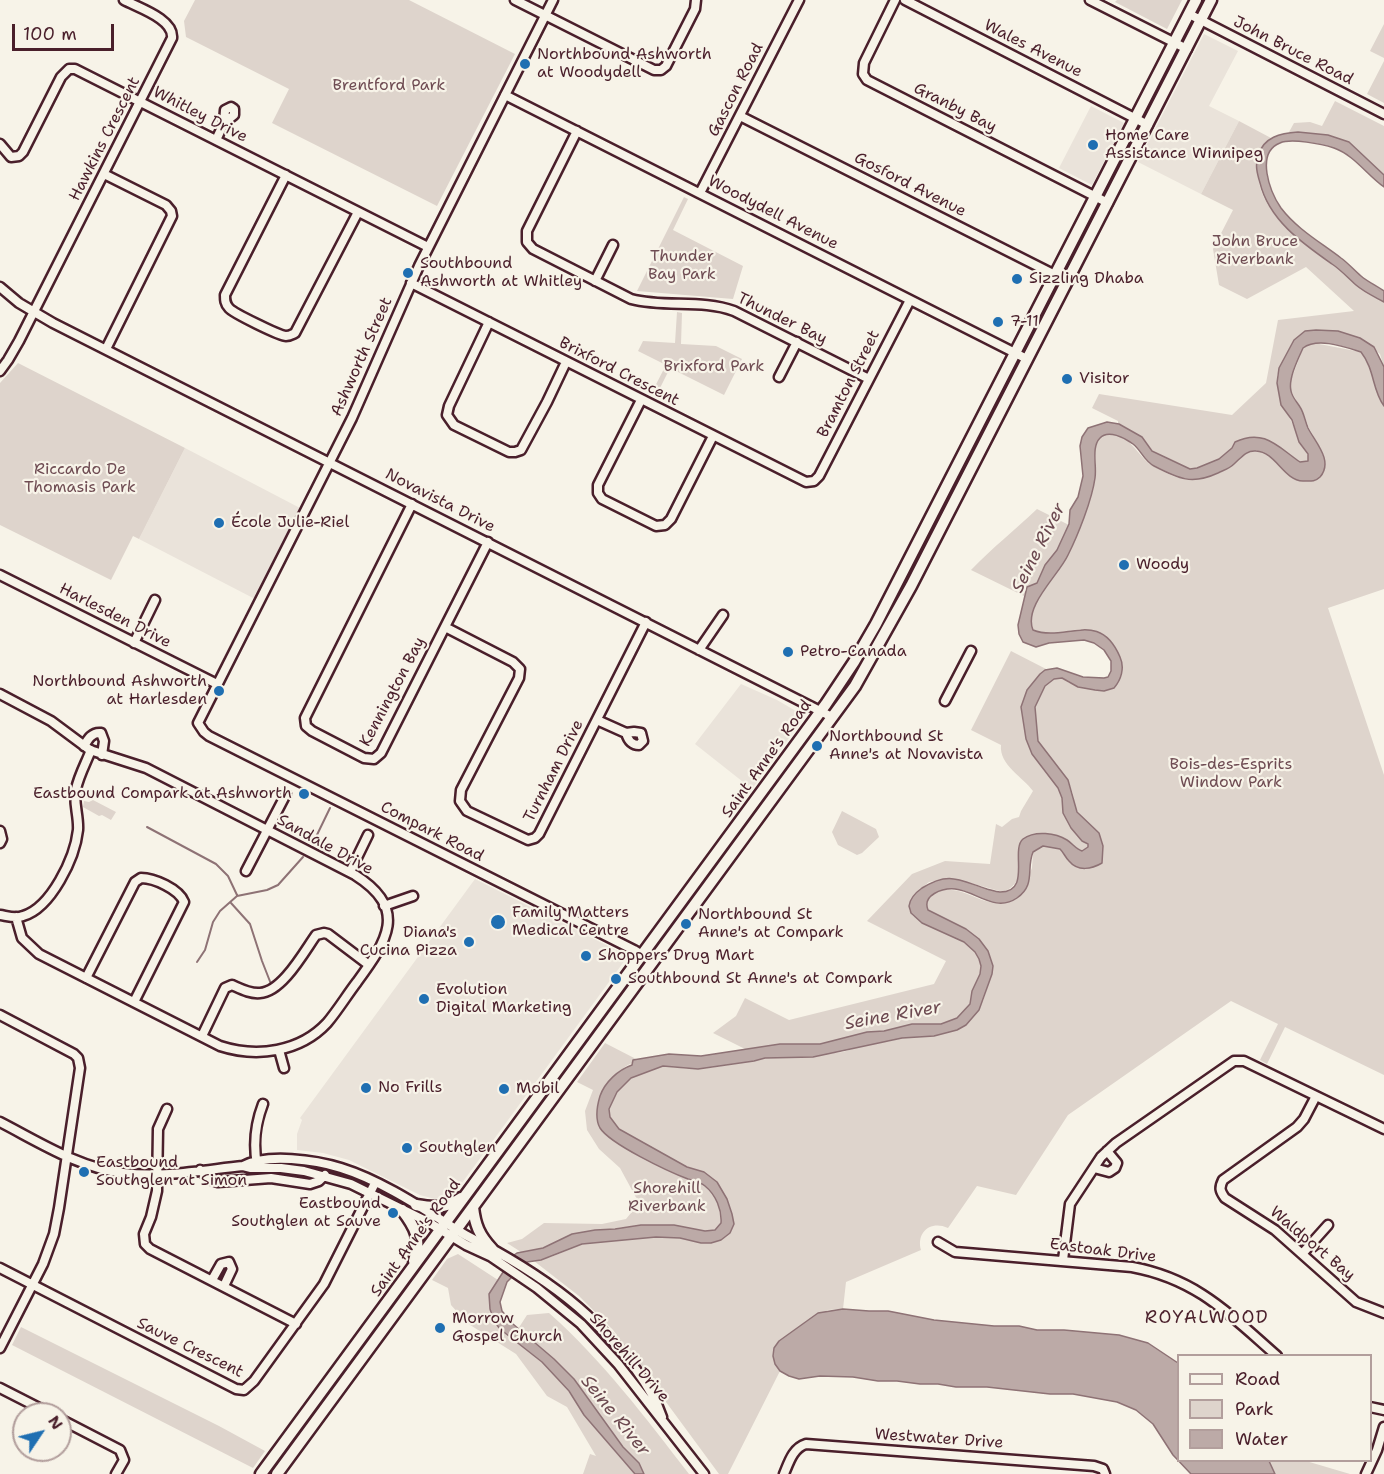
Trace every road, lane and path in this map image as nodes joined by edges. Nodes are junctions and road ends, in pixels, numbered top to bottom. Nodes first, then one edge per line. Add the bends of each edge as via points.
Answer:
1 (124, 0) edge
2 (515, 0) edge
3 (553, 0) edge
4 (696, 0) edge
5 (800, 0) edge
6 (896, 0) edge
7 (905, 0) edge
8 (1090, 0) edge
9 (1196, 0) edge
10 (1211, 0) edge
11 (1189, 14) junction
12 (545, 16) junction
13 (1201, 21) junction
14 (1175, 43) junction
15 (1187, 50) junction
16 (505, 95) junction
17 (140, 101) junction
18 (1384, 114) edge
19 (740, 116) junction
20 (1136, 119) junction
21 (224, 123) dead end
22 (1148, 125) junction
23 (577, 131) junction
24 (216, 140) junction
25 (0, 144) edge
26 (104, 174) junction
27 (286, 175) junction
28 (700, 193) junction
29 (1097, 194) junction
30 (1109, 200) junction
31 (358, 212) junction
32 (613, 245) dead end
33 (428, 247) junction
34 (1056, 275) junction
35 (595, 281) junction
36 (1067, 281) junction
37 (411, 283) junction
38 (0, 287) edge
39 (910, 300) junction
40 (34, 312) junction
41 (489, 322) junction
42 (796, 342) junction
43 (106, 349) junction
44 (1016, 353) junction
45 (1027, 359) junction
46 (566, 362) junction
47 (0, 371) edge
48 (779, 377) dead end
49 (869, 379) junction
50 (641, 400) junction
51 (713, 436) junction
52 (329, 462) junction
53 (813, 481) joint
54 (412, 504) junction
55 (488, 542) junction
56 (0, 575) edge
57 (155, 600) dead end
58 (723, 615) dead end
59 (646, 622) junction
60 (445, 627) junction
61 (134, 642) junction
62 (699, 650) junction
63 (971, 651) dead end
64 (217, 684) junction
65 (0, 694) edge
66 (945, 701) dead end
67 (820, 711) junction
68 (832, 717) junction
69 (597, 720) junction
70 (199, 726) joint
71 (626, 733) dead end
72 (87, 748) junction
73 (790, 752) junction
74 (102, 755) junction
75 (796, 766) junction
76 (286, 794) dead end
77 (268, 830) junction
78 (0, 831) edge
79 (368, 835) dead end
80 (0, 843) edge
81 (246, 871) dead end
82 (350, 872) junction
83 (412, 896) dead end
84 (384, 906) junction
85 (0, 915) edge
86 (16, 917) junction
87 (642, 954) junction
88 (653, 962) junction
89 (369, 965) junction
90 (86, 978) junction
91 (134, 1002) junction
92 (0, 1015) edge
93 (202, 1036) junction
94 (279, 1050) junction
95 (284, 1068) dead end
96 (1316, 1096) junction
97 (263, 1104) dead end
98 (167, 1109) dead end
99 (0, 1122) edge
100 (1384, 1129) edge
101 (1107, 1151) junction
102 (68, 1156) junction
103 (257, 1165) junction
104 (1094, 1168) junction
105 (200, 1170) junction
106 (156, 1174) junction
107 (325, 1175) junction
108 (375, 1184) junction
109 (370, 1194) junction
110 (466, 1195) junction
111 (416, 1205) junction
112 (473, 1207) junction
113 (402, 1210) junction
114 (1328, 1225) dead end
115 (443, 1226) junction
116 (454, 1233) junction
117 (938, 1242) dead end
118 (492, 1251) junction
119 (1302, 1254) junction
120 (1063, 1260) junction
121 (0, 1268) edge
122 (409, 1272) junction
123 (212, 1280) junction
124 (32, 1285) junction
125 (224, 1286) junction
126 (1384, 1313) edge
127 (296, 1324) junction
128 (0, 1348) edge
129 (1275, 1354) edge
130 (0, 1388) edge
131 (27, 1402) edge
132 (72, 1425) edge
133 (1384, 1427) edge
134 (116, 1474) edge
135 (261, 1474) edge
136 (277, 1474) edge
137 (704, 1474) edge
138 (784, 1474) edge
139 (1105, 1474) edge
140 (1367, 1474) edge

1 - 17 street, Hawkins Crescent via 167,22 173,33
2 - 12 street
3 - 12 street, Ashworth Street
4 - 12 street via 695,9 661,70
5 - 19 street, Gascon Road
6 - 29 street, Granby Bay via 864,63 867,80
7 - 20 street, Wales Avenue
8 - 14 street
9 - 11 main road, Saint Anne's Road
10 - 13 main road, Saint Anne's Road
11 - 13 street, John Bruce Road
11 - 14 main road, Saint Anne's Road
12 - 16 street, Ashworth Street
13 - 15 main road, Saint Anne's Road
13 - 18 street, John Bruce Road
14 - 15 street
14 - 20 main road, Saint Anne's Road
15 - 22 main road, Saint Anne's Road
16 - 23 street, Woodydell Avenue
16 - 33 street, Ashworth Street
17 - 24 street, Whitley Drive
17 - 25 street, Whitley Drive via 69,69 61,77 23,152 11,157
17 - 26 street, Hawkins Crescent
19 - 28 street, Gascon Road
19 - 34 street, Gosford Avenue
20 - 22 street, Wales Avenue
20 - 29 main road, Saint Anne's Road
21 - 24 street
22 - 30 main road, Saint Anne's Road
23 - 28 street, Woodydell Avenue
23 - 35 street, Thunder Bay via 526,239 533,249
24 - 27 street, Whitley Drive
26 - 40 street, Hawkins Crescent
26 - 43 street via 166,206 172,216
27 - 31 street, Whitley Drive
27 - 31 street via 225,295 228,308 247,318 281,335 295,333
28 - 39 street, Woodydell Avenue
29 - 30 main road
29 - 34 main road, Saint Anne's Road
30 - 36 main road, Saint Anne's Road
31 - 33 street, Whitley Drive
32 - 35 street
33 - 37 street, Ashworth Street
34 - 36 street, Gosford Avenue
34 - 44 main road, Saint Anne's Road
35 - 42 street, Thunder Bay via 637,300 727,308
36 - 45 main road, Saint Anne's Road
37 - 41 street, Brixford Crescent
37 - 52 street, Ashworth Street
38 - 40 street, Novavista Drive
39 - 44 street, Woodydell Avenue
39 - 49 street, Bramton Street
40 - 43 street, Novavista Drive
40 - 47 street, Hawkins Crescent
41 - 46 street, Brixford Crescent
41 - 46 street via 449,406 447,415 454,425 509,452 521,450
42 - 48 street
42 - 49 street, Thunder Bay
43 - 52 street, Novavista Drive
44 - 45 street, Woodydell Avenue
44 - 67 main road, Saint Anne's Road via 876,624
45 - 68 main road, Saint Anne's Road via 886,633
46 - 50 street, Brixford Crescent
49 - 53 street, Bramton Street
50 - 51 street, Brixford Crescent
50 - 51 street via 598,485 598,493 602,499 656,526 671,519
51 - 53 street, Brixford Crescent via 803,482
52 - 54 street, Novavista Drive
52 - 64 street, Ashworth Street
54 - 55 street, Novavista Drive
54 - 60 street, Kennington Bay via 306,715 309,729 364,758 377,758
55 - 59 street, Novavista Drive
55 - 60 street, Kennington Bay
56 - 61 street, Harlesden Drive
57 - 61 street
58 - 62 street
59 - 62 street, Novavista Drive
59 - 69 street, Turnham Drive
60 - 69 street, Turnham Drive via 520,669 519,678 461,790 460,801 467,810 525,839 535,838
61 - 64 street, Harlesden Drive
62 - 67 street, Novavista Drive
63 - 66 street
64 - 70 street, Ashworth Street
65 - 72 street, Sandale Drive via 51,721
67 - 68 street, Novavista Drive
67 - 73 main road, Saint Anne's Road
68 - 75 main road, Saint Anne's Road
69 - 71 street
70 - 87 street, Compark Road via 209,736
72 - 74 street, Sandale Drive
72 - 74 street via 94,733 101,733
72 - 86 street via 76,791 78,830 69,859 46,900 30,913
73 - 75 main road
73 - 87 main road, Saint Anne's Road
74 - 77 street, Sandale Drive via 146,768
75 - 88 main road, Saint Anne's Road
76 - 77 street
77 - 81 street
77 - 82 street, Sandale Drive
78 - 80 street
79 - 82 street
82 - 84 street, Sandale Drive via 376,891
83 - 84 street
84 - 89 street via 388,924 385,940
85 - 86 street
86 - 90 street via 32,950
87 - 88 street, Compark Road
87 - 110 main road, Saint Anne's Road
88 - 112 main road, Saint Anne's Road
89 - 93 street via 328,934 320,933 284,979 270,990 254,993 232,985 225,988
89 - 94 street via 326,1024 306,1039
90 - 91 street
90 - 91 street via 135,882 141,878 152,880 180,894 184,902
91 - 93 street
92 - 102 street via 78,1058 80,1068
93 - 94 street via 231,1049
94 - 95 street
96 - 100 street
96 - 101 street via 1244,1061 1234,1061
96 - 119 street, Waldport Bay via 1297,1127 1220,1186 1225,1198 1258,1218
97 - 103 street via 255,1131
98 - 106 street via 158,1129
99 - 102 street
101 - 104 street
101 - 104 street via 1117,1163 1115,1168 1110,1172
102 - 106 street via 109,1171
102 - 124 street via 54,1234
103 - 105 street
103 - 107 street
103 - 108 street via 281,1159 313,1162 340,1168
104 - 120 street via 1070,1204
105 - 106 street
105 - 107 street via 218,1182 271,1178 310,1184
106 - 123 street via 157,1191 144,1234 145,1244
107 - 109 street
108 - 109 street, Sauve Crescent
108 - 111 street
109 - 113 street
109 - 127 street, Sauve Crescent via 324,1284
110 - 111 main road via 440,1208
110 - 115 main road, Saint Anne's Road
111 - 115 street
112 - 116 main road, Saint Anne's Road
112 - 118 main road via 475,1224
113 - 115 street
113 - 122 main road via 418,1237
114 - 119 street
115 - 116 street, Shorehill Drive
115 - 122 main road, Saint Anne's Road
116 - 118 street, Shorehill Drive
116 - 136 main road, Saint Anne's Road
117 - 120 street, Eastoak Drive via 956,1252
118 - 137 street, Shorehill Drive via 587,1315 657,1400 663,1420
119 - 126 street, Waldport Bay via 1356,1302
120 - 129 street, Eastoak Drive via 1132,1267 1180,1281 1223,1308
121 - 124 street, Sauve Crescent
122 - 135 main road, Saint Anne's Road
123 - 125 street
123 - 125 street via 221,1264 229,1262 232,1269
124 - 127 street, Sauve Crescent via 236,1389 244,1390 251,1385
124 - 128 street
125 - 127 street
130 - 131 street
132 - 134 street via 122,1451 124,1462
133 - 140 street
138 - 139 street, Westwater Drive via 793,1454 806,1444 1094,1466

